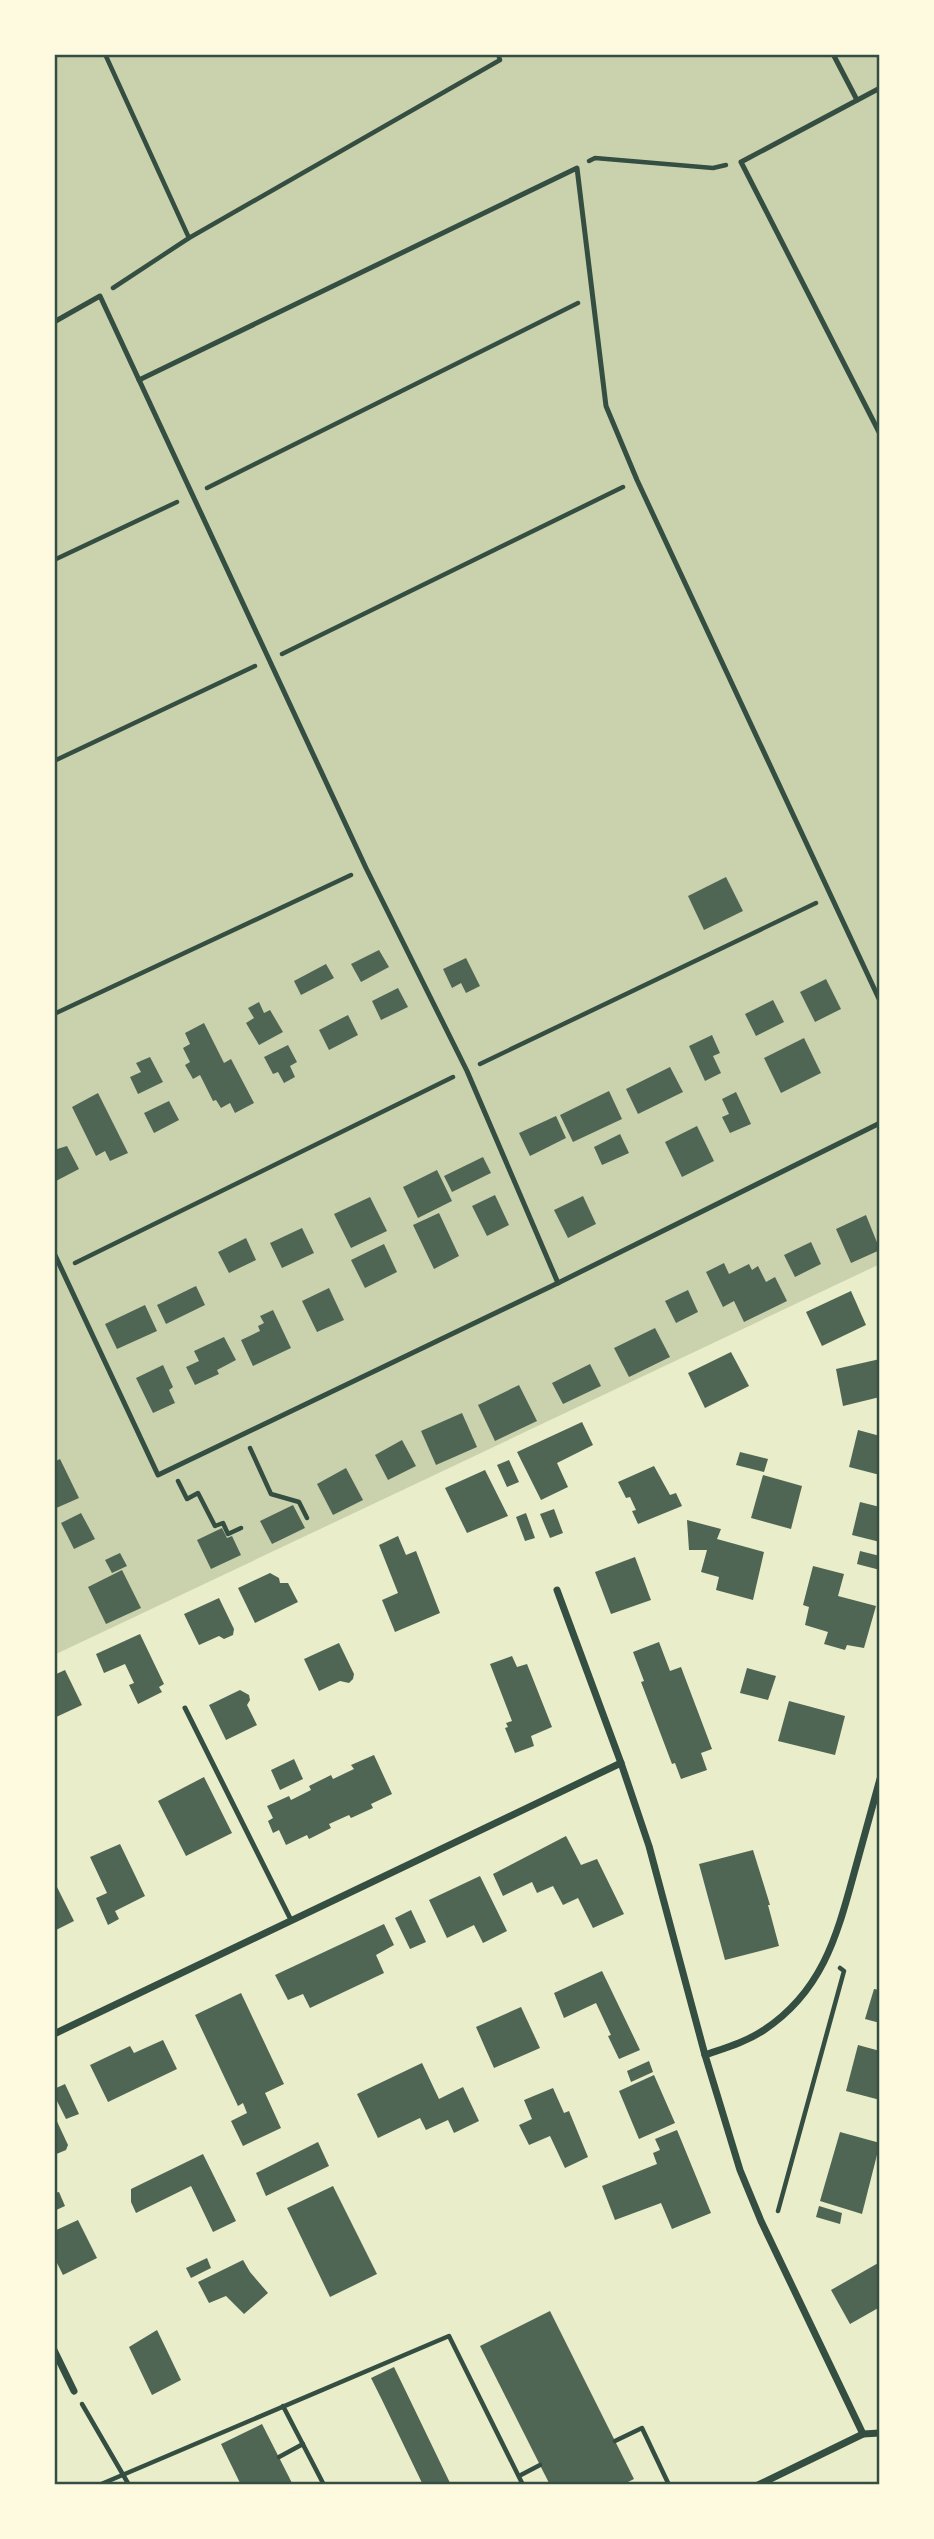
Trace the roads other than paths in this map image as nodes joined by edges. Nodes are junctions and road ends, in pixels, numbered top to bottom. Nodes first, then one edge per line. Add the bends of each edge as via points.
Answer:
1 (833, 54) edge
2 (880, 88) edge
3 (857, 100) junction
4 (54, 322) edge
5 (139, 380) junction
6 (880, 434) edge
7 (880, 1001) edge
8 (880, 1123) edge
9 (54, 1253) edge
10 (558, 1283) junction
11 (557, 1590) dead end
12 (185, 1709) dead end
13 (621, 1763) junction
14 (880, 1779) edge
15 (291, 1920) junction
16 (54, 2034) edge
17 (705, 2055) junction
18 (54, 2350) edge
19 (74, 2391) road end
20 (880, 2433) edge
21 (863, 2434) junction
22 (758, 2485) edge

1 - 3 lane
2 - 3 lane
3 - 6 lane via 741,162
4 - 5 lane via 100,296
5 - 7 lane via 577,168 606,406
5 - 10 lane via 366,868 467,1071
8 - 10 lane
9 - 10 lane via 158,1475
11 - 13 street
12 - 15 lane
13 - 15 street
13 - 17 street via 649,1846
14 - 17 street via 837,1933 816,1978 803,1997 764,2030
15 - 16 street
17 - 21 street via 750,2197
18 - 19 street
20 - 21 street
21 - 22 street

